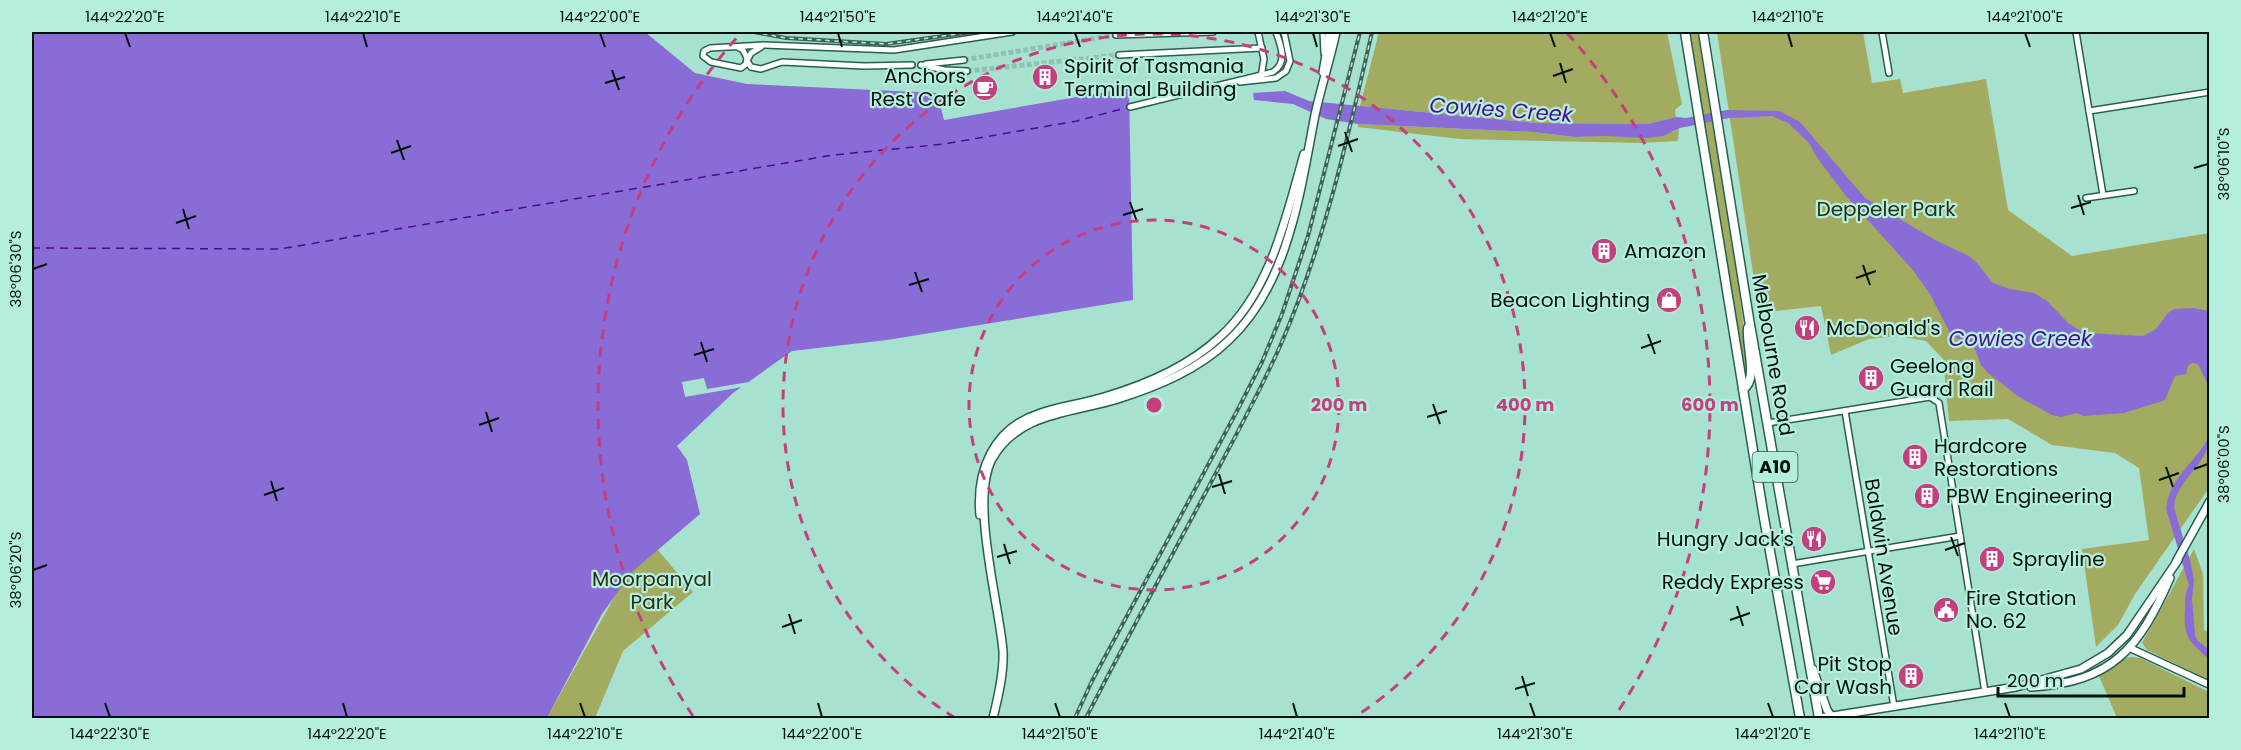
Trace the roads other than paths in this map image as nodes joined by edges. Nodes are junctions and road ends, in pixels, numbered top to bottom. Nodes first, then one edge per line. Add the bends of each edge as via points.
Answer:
1 (1012, 32) edge
2 (1213, 32) edge
3 (1258, 32) edge
4 (1276, 32) edge
5 (1284, 32) edge
6 (1323, 32) edge
7 (1330, 32) edge
8 (1336, 32) edge
9 (1685, 32) edge
10 (1703, 32) edge
11 (1882, 32) edge
12 (2076, 32) edge
13 (1116, 35) dead end
14 (768, 45) junction
15 (738, 47) junction
16 (1262, 48) junction
17 (1324, 54) junction
18 (1119, 55) tunnel mouth
19 (964, 60) tunnel mouth
20 (747, 61) junction
21 (912, 65) dead end
22 (967, 71) tunnel mouth
23 (1888, 73) dead end
24 (1261, 77) junction
25 (2210, 92) edge
26 (1320, 93) junction
27 (1130, 107) dead end
28 (2089, 111) junction
29 (2134, 191) dead end
30 (2103, 195) junction
31 (2086, 198) dead end
32 (1749, 319) junction
33 (1743, 389) junction
34 (1845, 411) junction
35 (1768, 423) junction
36 (2210, 501) edge
37 (2207, 513) edge
38 (1960, 536) junction
39 (1868, 551) junction
40 (2178, 560) junction
41 (1792, 564) junction
42 (2121, 642) junction
43 (2130, 648) junction
44 (1807, 654) junction
45 (2210, 685) edge
46 (2016, 687) junction
47 (1985, 692) junction
48 (1894, 707) junction
49 (1832, 717) junction
50 (993, 718) edge
51 (1800, 718) edge
52 (1820, 718) edge

1 - 14 street via 894,50
2 - 13 street
3 - 16 street
4 - 24 street via 1282,62
5 - 24 street via 1289,68 1278,77
6 - 17 street
7 - 17 main road
8 - 26 main road
9 - 33 highway, Melbourne Road / A10
10 - 32 highway, Melbourne Road / A10
11 - 23 street
12 - 28 street
14 - 15 street
14 - 20 street via 754,50
15 - 20 street
15 - 20 street via 709,48 703,56 739,68
16 - 18 street
16 - 24 street
17 - 26 main road
19 - 22 street via 921,64
20 - 21 street via 750,67 758,69 782,62
24 - 27 street
25 - 28 street
26 - 50 main road via 1298,200 1281,256 1248,319 1221,342 1156,377 1020,422 1006,432 990,453 980,480 980,517 1003,654
28 - 30 street
29 - 30 street
30 - 31 street
32 - 33 highway via 1747,344 1752,377
32 - 35 highway, Melbourne Road / A10
33 - 51 highway, Melbourne Road / A10
34 - 35 street
34 - 38 street via 1930,397 1939,403
34 - 39 street, Baldwin Avenue
35 - 41 highway, Melbourne Road / A10
36 - 37 main road
37 - 40 main road
38 - 39 street
38 - 47 street
39 - 41 street
39 - 48 street, Baldwin Avenue
40 - 42 main road
40 - 43 main road via 2153,616
41 - 44 highway, Melbourne Road / A10
42 - 43 main road
42 - 46 main road via 2081,669
43 - 45 street
43 - 46 main road via 2112,663 2084,677 2053,686
44 - 49 main road
44 - 52 highway, Melbourne Road / A10
46 - 47 main road
47 - 48 main road
48 - 49 main road
49 - 52 main road

